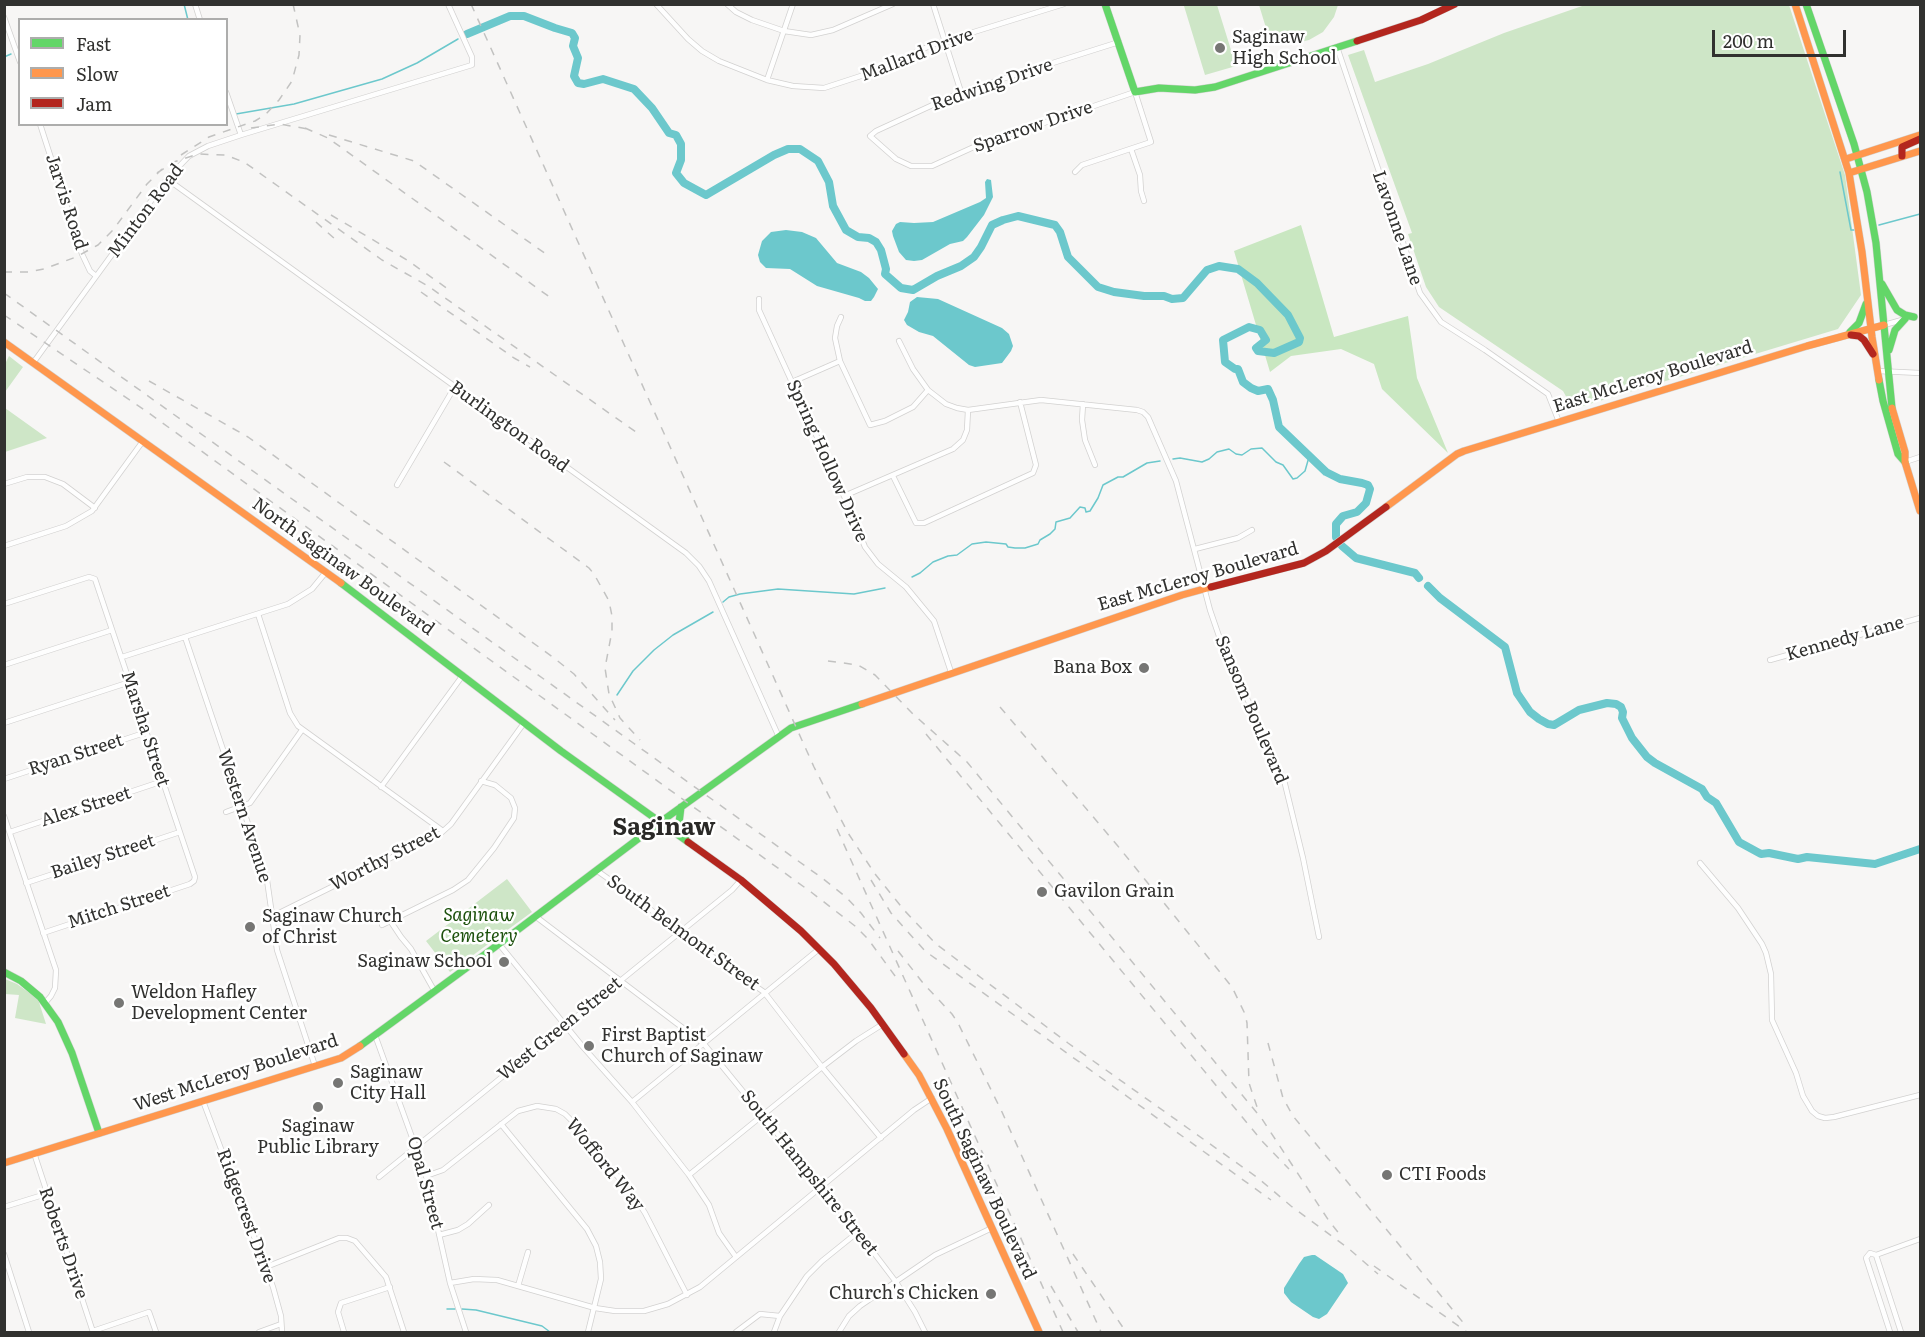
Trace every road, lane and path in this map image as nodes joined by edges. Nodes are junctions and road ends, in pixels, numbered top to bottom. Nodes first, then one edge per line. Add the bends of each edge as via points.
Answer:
1 (448, 4) edge
2 (656, 4) edge
3 (793, 4) edge
4 (893, 4) edge
5 (933, 4) edge
6 (1064, 4) edge
7 (1105, 4) edge
8 (1455, 4) edge
9 (1795, 4) edge
10 (1806, 4) edge
11 (728, 5) edge
12 (4, 17) edge
13 (784, 31) junction
14 (945, 41) junction
15 (1119, 42) junction
16 (1337, 47) junction
17 (18, 56) edge
18 (767, 80) junction
19 (961, 92) junction
20 (1135, 92) junction
21 (228, 97) edge
22 (41, 126) edge
23 (242, 135) junction
24 (1920, 137) edge
25 (1131, 149) junction
26 (1920, 151) edge
27 (1857, 155) junction
28 (1902, 156) junction
29 (1846, 159) junction
30 (932, 166) joint
31 (1861, 169) junction
32 (1075, 172) dead end
33 (1849, 173) junction
34 (167, 178) junction
35 (1144, 201) dead end
36 (1879, 274) junction
37 (96, 276) junction
38 (1868, 295) junction
39 (759, 298) dead end
40 (1917, 316) edge
41 (841, 317) dead end
42 (1905, 319) junction
43 (1884, 325) junction
44 (1871, 329) junction
45 (1845, 336) junction
46 (4, 342) edge
47 (899, 342) dead end
48 (1887, 355) junction
49 (1876, 359) junction
50 (840, 361) junction
51 (33, 363) junction
52 (1878, 371) junction
53 (1887, 371) junction
54 (1920, 373) edge
55 (792, 382) junction
56 (454, 388) junction
57 (928, 390) junction
58 (1020, 402) junction
59 (1083, 404) junction
60 (968, 410) junction
61 (1559, 422) junction
62 (143, 441) junction
63 (1920, 457) edge
64 (1905, 462) junction
65 (1095, 465) dead end
66 (892, 476) junction
67 (4, 484) edge
68 (397, 485) dead end
69 (844, 496) junction
70 (95, 508) junction
71 (1920, 511) edge
72 (1252, 530) dead end
73 (4, 546) edge
74 (1195, 549) junction
75 (326, 572) junction
76 (1205, 588) junction
77 (4, 604) edge
78 (258, 614) junction
79 (1920, 618) edge
80 (112, 630) junction
81 (186, 637) junction
82 (122, 657) junction
83 (1770, 660) dead end
84 (4, 665) edge
85 (951, 672) junction
86 (463, 675) junction
87 (130, 682) junction
88 (4, 723) edge
89 (524, 723) junction
90 (302, 730) junction
91 (147, 732) junction
92 (778, 735) junction
93 (4, 779) edge
94 (482, 781) junction
95 (163, 782) junction
96 (381, 787) junction
97 (681, 807) junction
98 (242, 808) junction
99 (226, 812) dead end
100 (4, 816) edge
101 (659, 823) junction
102 (443, 831) junction
103 (10, 832) junction
104 (180, 832) junction
105 (687, 841) junction
106 (1700, 863) dead end
107 (596, 870) junction
108 (741, 880) junction
109 (194, 881) joint
110 (26, 883) junction
111 (271, 916) junction
112 (535, 916) junction
113 (391, 922) junction
114 (382, 925) dead end
115 (43, 933) junction
116 (678, 933) junction
117 (1319, 937) dead end
118 (499, 944) junction
119 (819, 949) junction
120 (4, 972) edge
121 (619, 981) junction
122 (435, 992) junction
123 (764, 992) junction
124 (45, 1004) junction
125 (565, 1024) junction
126 (883, 1024) junction
127 (375, 1035) junction
128 (704, 1044) junction
129 (315, 1066) junction
130 (822, 1067) junction
131 (1920, 1095) edge
132 (932, 1098) junction
133 (203, 1101) junction
134 (632, 1102) junction
135 (762, 1116) junction
136 (501, 1124) junction
137 (99, 1133) junction
138 (881, 1138) junction
139 (417, 1146) junction
140 (34, 1154) junction
141 (4, 1162) edge
142 (689, 1175) junction
143 (426, 1176) junction
144 (379, 1177) dead end
145 (821, 1187) junction
146 (46, 1194) junction
147 (489, 1205) dead end
148 (4, 1207) edge
149 (992, 1228) junction
150 (858, 1232) junction
151 (439, 1235) junction
152 (1920, 1239) edge
153 (528, 1252) dead end
154 (4, 1254) edge
155 (1876, 1255) junction
156 (736, 1257) junction
157 (266, 1266) junction
158 (896, 1282) junction
159 (450, 1283) junction
160 (518, 1286) junction
161 (390, 1287) junction
162 (687, 1295) junction
163 (595, 1308) junction
164 (780, 1316) junction
165 (281, 1324) junction
166 (29, 1332) edge
167 (93, 1332) edge
168 (156, 1332) edge
169 (259, 1332) edge
170 (282, 1332) edge
171 (344, 1332) edge
172 (404, 1332) edge
173 (466, 1332) edge
174 (588, 1332) edge
175 (735, 1332) edge
176 (774, 1332) edge
177 (839, 1332) edge
178 (925, 1332) edge
179 (1039, 1332) edge
180 (1890, 1332) edge
181 (1901, 1332) edge

1 - 23 street, Minton Road via 472,57 473,63 467,67
2 - 18 street, Mallard Drive via 688,39 710,56
3 - 13 street
4 - 13 street via 819,34
5 - 14 street
6 - 14 street, Mallard Drive
7 - 15 main road
8 - 16 main road via 1421,20
9 - 29 main road
10 - 27 main road
11 - 13 street via 744,17
12 - 17 street
13 - 18 street
14 - 18 street, Mallard Drive via 824,88
14 - 19 street
15 - 19 street, Redwing Drive
15 - 20 main road
16 - 20 main road via 1208,89 1158,88
16 - 61 street, Lavonne Lane via 1420,293 1441,322 1548,394
19 - 30 street, Redwing Drive via 870,136 896,159 911,166
20 - 25 street via 1151,142
20 - 30 street, Sparrow Drive via 986,143
21 - 23 street
22 - 37 street, Jarvis Road via 82,254
23 - 34 street, Minton Road via 198,151
24 - 27 main road
24 - 28 main road via 1902,147
25 - 32 street via 1082,165
25 - 35 street
26 - 28 main road
27 - 29 main road
27 - 31 main road
28 - 31 main road
29 - 33 main road
31 - 33 main road
31 - 36 main road
33 - 38 main road
34 - 37 street, Minton Road
34 - 56 street, Burlington Road
36 - 40 main road via 1894,306 1901,313
36 - 43 main road
37 - 51 street, Minton Road
38 - 44 main road
38 - 45 main road via 1859,323
39 - 55 street, Spring Hollow Drive via 759,310
40 - 42 street
41 - 50 street via 835,338
42 - 43 street
42 - 48 main road via 1894,330
43 - 44 main road, East McLeroy Boulevard
43 - 48 main road
44 - 45 main road, East McLeroy Boulevard
44 - 49 main road
45 - 49 main road via 1864,339
45 - 61 main road, East McLeroy Boulevard
46 - 51 main road, North Saginaw Boulevard
47 - 57 street
48 - 53 main road
49 - 52 main road
50 - 55 street
50 - 57 street via 870,425 913,407
51 - 62 main road, North Saginaw Boulevard
52 - 53 street
52 - 64 main road via 1887,421 1898,454
53 - 54 street
53 - 64 main road
55 - 69 street, Spring Hollow Drive
56 - 68 street
56 - 92 street, Burlington Road via 683,550 699,566
57 - 60 street via 946,404
58 - 59 street, Sansom Boulevard
58 - 60 street, Sansom Boulevard
58 - 66 street via 1036,465 1033,473 924,523 916,523
59 - 65 street via 1085,440
59 - 74 street, Sansom Boulevard via 1137,410 1148,417 1176,481
60 - 66 street via 968,430 953,449
61 - 76 main road, East McLeroy Boulevard via 1457,454 1310,560
62 - 70 street
62 - 75 main road, North Saginaw Boulevard
63 - 64 street
64 - 71 main road
66 - 69 street
67 - 70 street via 27,477 45,477 63,484
69 - 85 street, Spring Hollow Drive via 865,547 934,621
70 - 73 street via 66,526
72 - 74 street via 1238,538
74 - 76 street, Sansom Boulevard
75 - 78 street via 312,589 294,601
75 - 86 main road, North Saginaw Boulevard
76 - 85 main road, East McLeroy Boulevard
76 - 117 street, Sansom Boulevard via 1220,639 1284,780
77 - 80 street, Marsha Street via 94,577
78 - 81 street
78 - 90 street via 290,713
79 - 83 street, Kennedy Lane
80 - 82 street, Marsha Street
80 - 84 street
81 - 82 street
81 - 98 street, Western Avenue
82 - 87 street, Marsha Street
85 - 92 main road, East McLeroy Boulevard
86 - 89 main road, North Saginaw Boulevard
86 - 96 street
87 - 88 street
87 - 91 street, Marsha Street
89 - 94 street, Worthy Street
89 - 101 main road, North Saginaw Boulevard
90 - 96 street
90 - 98 street via 255,798
91 - 93 street, Ryan Street
91 - 95 street, Marsha Street
92 - 97 main road, East McLeroy Boulevard
94 - 102 street, Worthy Street
94 - 113 street via 512,798 515,813 508,829 468,880
95 - 103 street, Alex Street
95 - 104 street, Marsha Street
96 - 102 street
97 - 101 main road, East McLeroy Boulevard
97 - 105 main road via 679,823
98 - 99 street
98 - 111 street, Western Avenue via 267,880
100 - 103 street
101 - 105 main road, South Saginaw Boulevard
101 - 107 main road, West McLeroy Boulevard
102 - 111 street, Worthy Street
103 - 110 street
104 - 109 street, Marsha Street
104 - 110 street, Bailey Street
105 - 108 main road, South Saginaw Boulevard
106 - 131 street via 1738,908 1766,953 1771,974 1772,1020 1807,1106 1825,1118
107 - 112 main road, West McLeroy Boulevard
107 - 116 street, South Belmont Street
108 - 116 street, West Green Street
108 - 119 main road, South Saginaw Boulevard
109 - 115 street, Mitch Street
110 - 115 street
111 - 129 street, Western Avenue via 277,950
112 - 118 main road, West McLeroy Boulevard
112 - 121 street, South Hampshire Street
113 - 114 street
113 - 122 street
115 - 124 street via 56,970 55,987
116 - 121 street, West Green Street
116 - 123 street, South Belmont Street
118 - 122 main road, West McLeroy Boulevard
118 - 125 street
119 - 123 street
119 - 126 main road, South Saginaw Boulevard
120 - 124 main road via 21,981
121 - 125 street, West Green Street
121 - 128 street, South Hampshire Street
122 - 127 main road, West McLeroy Boulevard
123 - 128 street
123 - 130 street, South Belmont Street
124 - 137 main road via 72,1053
125 - 134 street
125 - 139 street, West Green Street
126 - 130 street
126 - 132 main road, South Saginaw Boulevard
127 - 129 main road, West McLeroy Boulevard via 341,1058
127 - 139 street, Opal Street
128 - 134 street
128 - 135 street, South Hampshire Street
129 - 133 main road, West McLeroy Boulevard
130 - 135 street
130 - 138 street, South Belmont Street
132 - 138 street
132 - 149 main road, South Saginaw Boulevard
133 - 137 main road, West McLeroy Boulevard
133 - 157 street, Ridgecrest Drive
134 - 142 street
135 - 142 street
135 - 145 street, South Hampshire Street
136 - 143 street, Wofford Way via 443,1170
136 - 162 street, Wofford Way via 530,1106 565,1114 636,1199
136 - 163 street via 592,1237 601,1272
137 - 140 main road, West McLeroy Boulevard
138 - 145 street
139 - 143 street, Opal Street
139 - 144 street, West Green Street
140 - 141 main road, West McLeroy Boulevard
140 - 146 street, Roberts Drive
142 - 156 street
143 - 151 street, Opal Street
145 - 150 street, South Hampshire Street
145 - 156 street
146 - 148 street
146 - 167 street, Roberts Drive
147 - 151 street via 468,1224
149 - 158 street via 935,1255
149 - 179 main road, South Saginaw Boulevard
150 - 158 street, South Hampshire Street
150 - 164 street via 807,1276
151 - 159 street, Opal Street
152 - 155 street
153 - 160 street
154 - 166 street
155 - 180 street via 1870,1253 1866,1258
155 - 181 street
156 - 162 street
157 - 161 street via 347,1238 355,1241
157 - 165 street, Ridgecrest Drive
158 - 177 street via 860,1306
158 - 178 street, South Hampshire Street
159 - 160 street via 481,1278
159 - 173 street, Opal Street
160 - 163 street
161 - 171 street via 341,1303 338,1312
161 - 172 street
162 - 163 street via 644,1311
163 - 174 street
164 - 175 street via 760,1314
164 - 176 street
165 - 169 street
165 - 170 street, Ridgecrest Drive
167 - 168 street via 149,1312

